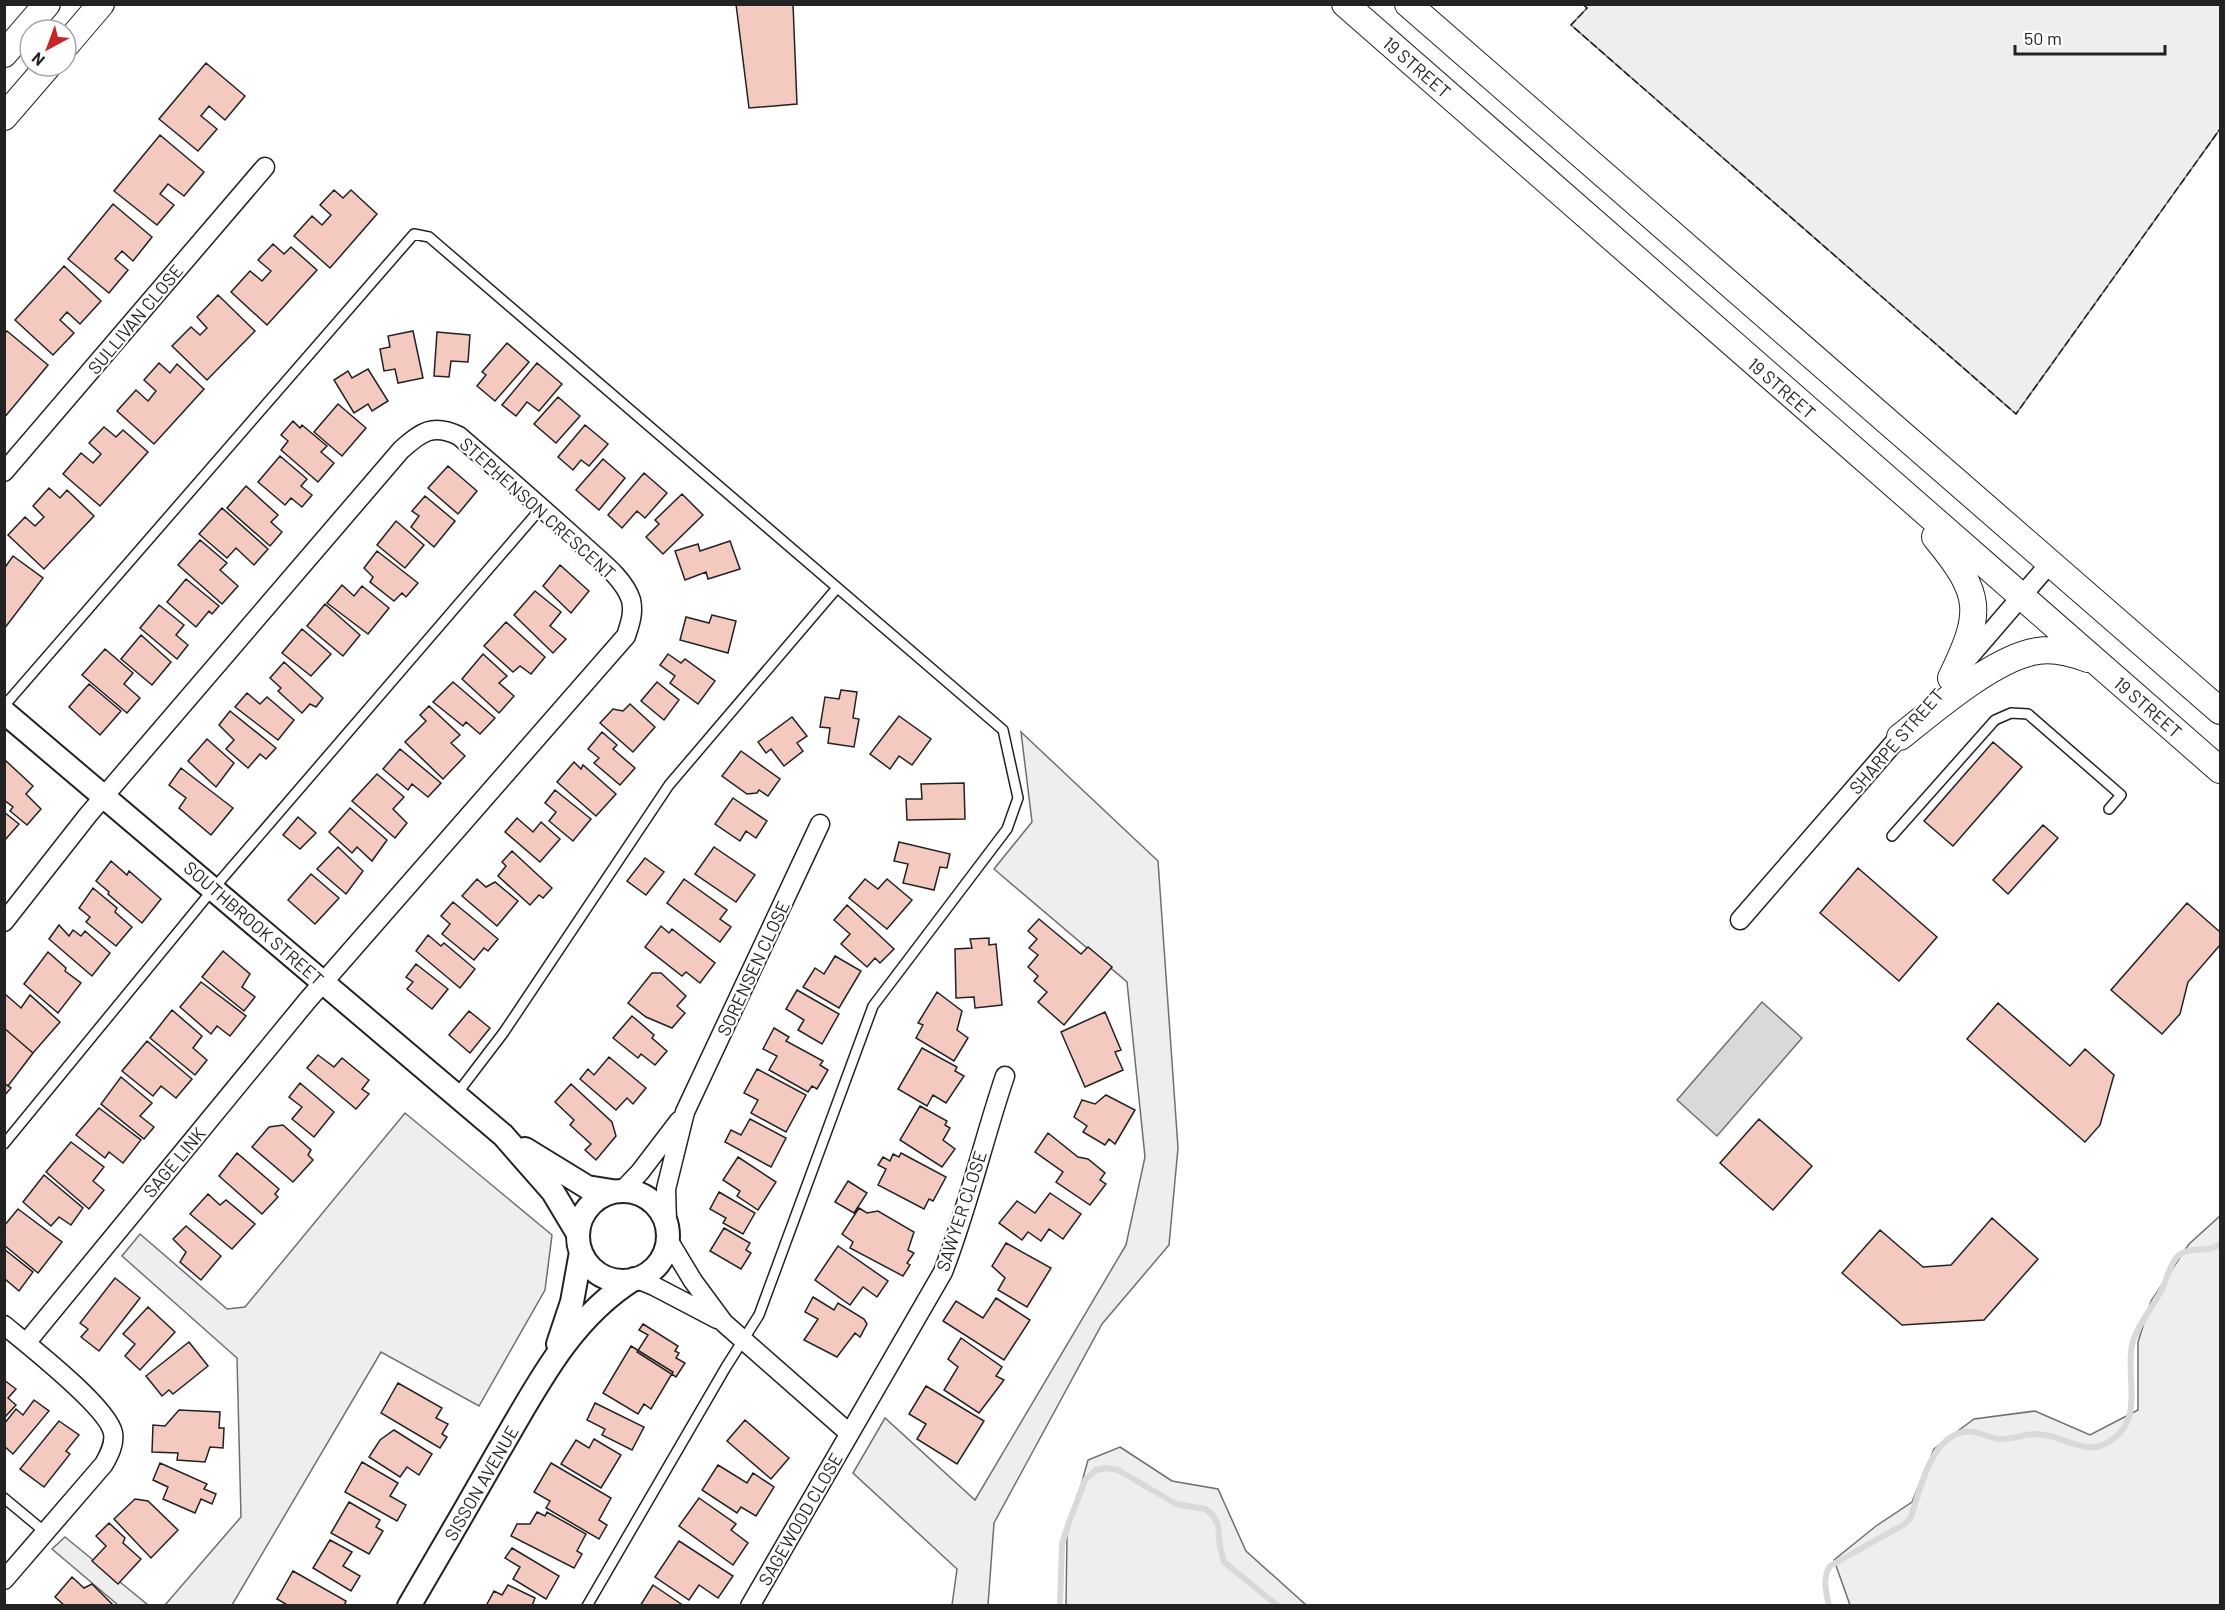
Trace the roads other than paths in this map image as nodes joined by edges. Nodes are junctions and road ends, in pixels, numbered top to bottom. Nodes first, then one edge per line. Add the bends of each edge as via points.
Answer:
1 (47, 4) edge
2 (101, 4) edge
3 (1345, 4) edge
4 (1408, 4) edge
5 (78, 31) edge
6 (4, 54) edge
7 (38, 78) edge
8 (4, 117) edge
9 (265, 167) dead end
10 (4, 472) edge
11 (1893, 485) junction
12 (542, 507) junction
13 (2051, 562) junction
14 (837, 588) junction
15 (2021, 597) junction
16 (2095, 661) junction
17 (1951, 678) junction
18 (4, 706) edge
19 (2220, 711) edge
20 (4, 712) edge
21 (1900, 737) junction
22 (2220, 770) edge
23 (104, 796) junction
24 (2109, 809) dead end
25 (820, 824) dead end
26 (1892, 836) dead end
27 (214, 888) junction
28 (1740, 920) dead end
29 (4, 922) edge
30 (323, 982) junction
31 (1005, 1076) dead end
32 (456, 1095) junction
33 (685, 1112) junction
34 (503, 1136) junction
35 (4, 1144) edge
36 (617, 1191) junction
37 (667, 1230) junction
38 (579, 1242) junction
39 (636, 1279) junction
40 (724, 1323) junction
41 (4, 1325) edge
42 (744, 1341) junction
43 (26, 1343) junction
44 (552, 1360) junction
45 (849, 1432) junction
46 (4, 1498) edge
47 (45, 1532) junction
48 (4, 1580) edge
49 (409, 1605) edge
50 (587, 1605) edge
51 (750, 1605) edge

1 - 6 main road
2 - 5 main road
3 - 11 main road, 19 STREET
4 - 13 main road
7 - 8 main road
9 - 10 street, SULLIVAN CLOSE
11 - 15 main road, 19 STREET
11 - 17 main road via 1954,561 1973,599 1969,642
12 - 23 street, STEPHENSON CRESCENT via 459,436 447,430 422,433 401,450
12 - 27 lane
12 - 30 street, STEPHENSON CRESCENT via 621,582 631,600 632,618 626,636
13 - 15 street, SHARPE STREET
13 - 19 main road
14 - 18 lane via 429,237 414,234
14 - 32 lane via 669,785 504,1032
14 - 42 lane via 1004,730 1018,798 1007,829 873,1006 759,1315
15 - 16 main road, 19 STREET
15 - 17 street, SHARPE STREET
16 - 21 main road via 2055,651 2037,651 2011,660 1966,686
16 - 22 main road, 19 STREET
17 - 21 street, SHARPE STREET
20 - 23 street, SOUTHBROOK STREET
21 - 28 street, SHARPE STREET
23 - 27 street, SOUTHBROOK STREET
23 - 29 street, STEPHENSON CRESCENT
24 - 26 lane via 2121,795 2028,714 2011,713 1995,720
25 - 33 street, SORENSEN CLOSE
27 - 30 street, SOUTHBROOK STREET
27 - 35 lane
30 - 32 street, SOUTHBROOK STREET
30 - 43 street, SAGE LINK
31 - 45 street, SAWYER CLOSE via 943,1272
32 - 34 street, SOUTHBROOK STREET
33 - 36 street, SORENSEN CLOSE via 640,1173
33 - 37 street, SORENSEN CLOSE via 666,1189
34 - 36 street, SOUTHBROOK STREET via 587,1187
34 - 38 street, SOUTHBROOK STREET via 554,1192
36 - 37 street via 647,1198 660,1210
36 - 38 street via 589,1207 581,1217
37 - 39 street via 667,1246 657,1268
37 - 40 street via 693,1281
38 - 39 street via 590,1267 608,1279
38 - 44 street, SISSON AVENUE via 572,1302
39 - 40 street
39 - 44 street, SISSON AVENUE via 614,1291 590,1313
40 - 42 street
41 - 43 street
42 - 45 street
42 - 50 lane
43 - 47 street via 92,1401 106,1417 113,1434 112,1449 104,1464
44 - 49 street, SISSON AVENUE
45 - 51 street, SAGEWOOD CLOSE
46 - 47 lane
47 - 48 street

